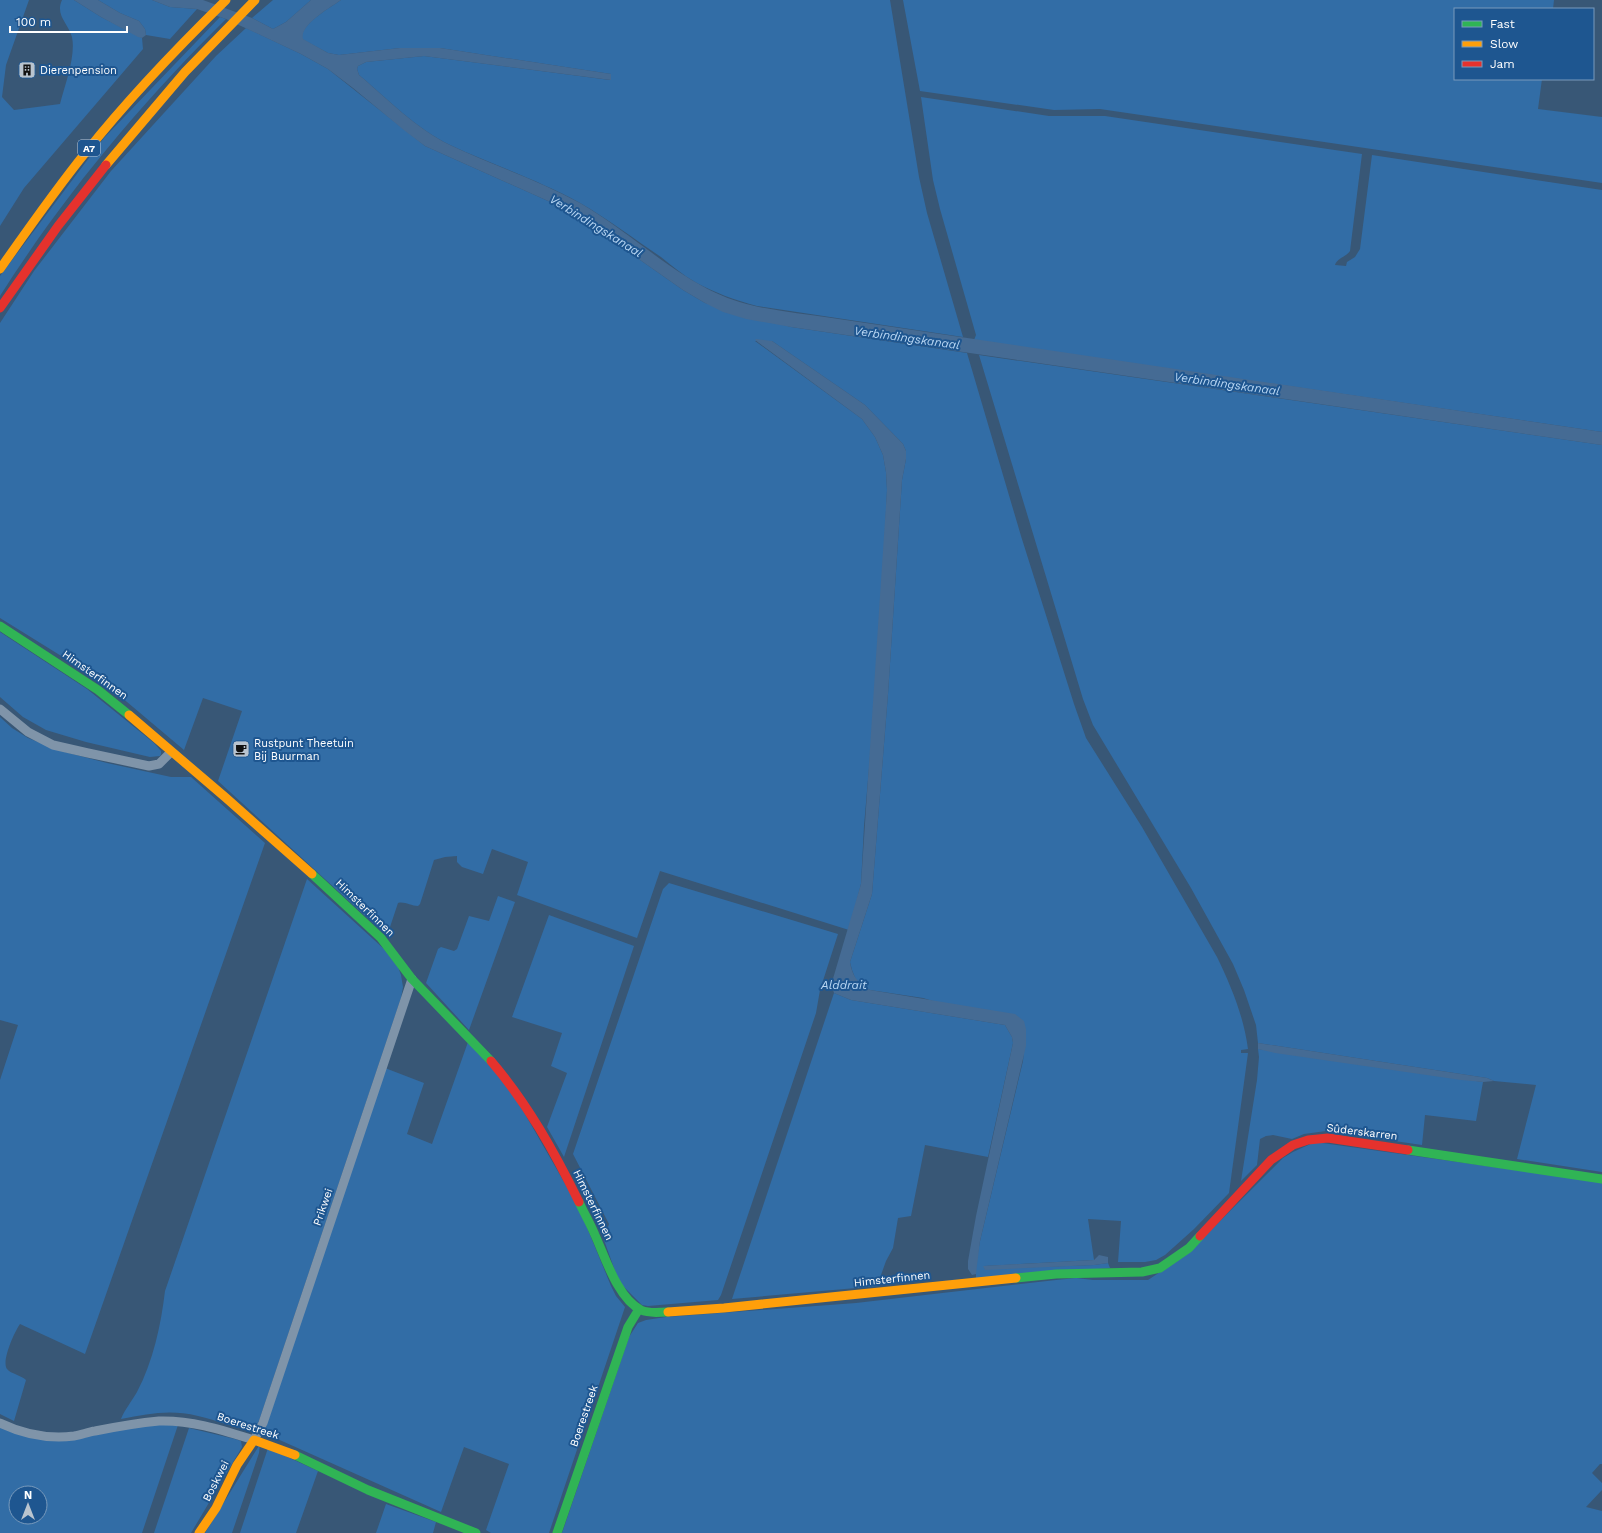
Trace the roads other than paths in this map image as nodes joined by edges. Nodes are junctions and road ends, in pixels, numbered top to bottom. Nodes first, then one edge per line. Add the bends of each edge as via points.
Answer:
1 (226, 0) edge
2 (255, 0) edge
3 (0, 269) edge
4 (0, 308) edge
5 (0, 626) edge
6 (0, 709) edge
7 (171, 752) junction
8 (412, 979) junction
9 (1602, 1179) edge
10 (1142, 1272) joint
11 (639, 1309) junction
12 (0, 1423) edge
13 (254, 1440) junction
14 (199, 1533) edge
15 (476, 1533) edge
16 (557, 1533) edge

1 - 3 main road, A7 via 189,36 99,136
2 - 4 main road, A7 via 158,101 90,182
5 - 7 main road, Himsterfinnen via 98,690
6 - 7 street via 28,732 54,745 81,752 149,766 159,764
7 - 8 main road, Himsterfinnen via 225,797 381,938
8 - 11 main road, Himsterfinnen via 479,1047 532,1115 595,1234 608,1267 623,1294
8 - 13 street, Prikwei via 264,1422
9 - 10 main road, Sûderskarren via 1328,1138 1308,1140 1293,1145 1271,1160 1189,1248 1160,1268
10 - 11 main road, Himsterfinnen via 1056,1274 687,1311 650,1313
11 - 16 main road, Boerestreek via 628,1328
12 - 13 street, Boerestreek via 32,1434 75,1436 158,1422 185,1422 213,1427
13 - 14 main road, Boskwei
13 - 15 main road, Boerestreek

